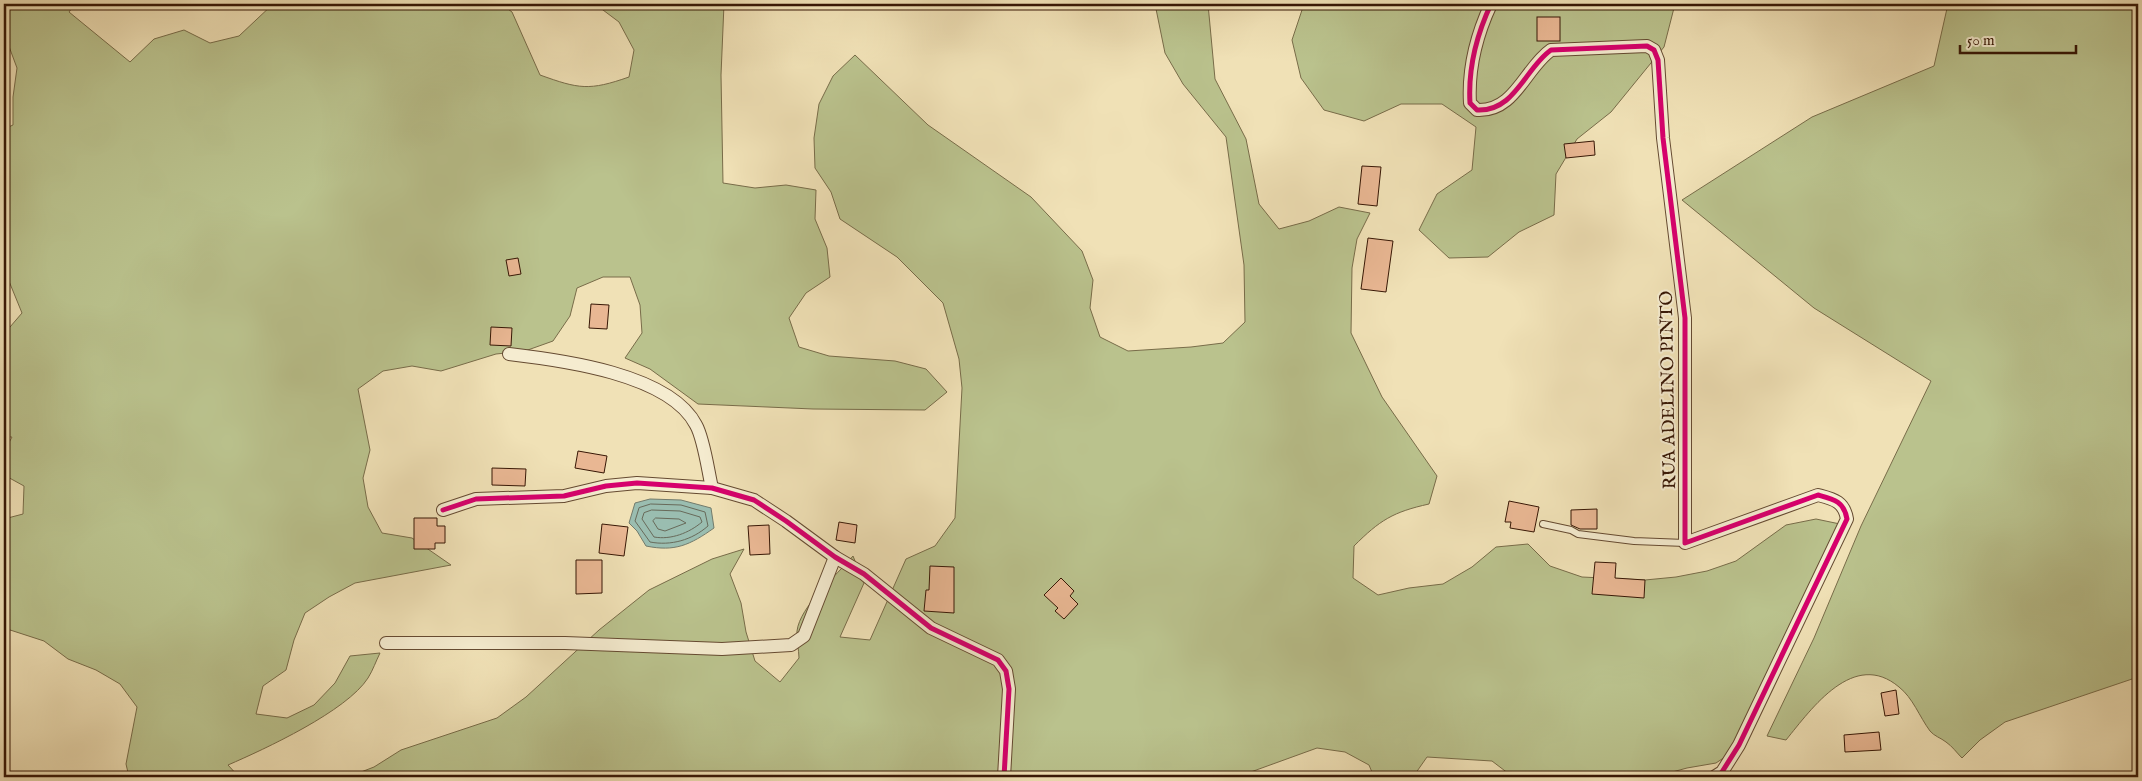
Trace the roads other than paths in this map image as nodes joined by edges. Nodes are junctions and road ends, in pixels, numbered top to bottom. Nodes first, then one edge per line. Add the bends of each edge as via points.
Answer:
1 (1491, 4) edge
2 (509, 354) dead end
3 (712, 488) junction
4 (443, 510) dead end
5 (1543, 524) dead end
6 (1685, 543) junction
7 (835, 557) junction
8 (386, 643) dead end
9 (1004, 777) edge
10 (1714, 777) edge

1 - 6 street, RUA ADELINO PINTO via 1478,37 1469,82 1470,103 1477,110 1500,106 1524,82 1542,56 1552,50 1647,46 1654,50 1658,60 1663,138 1686,318
2 - 3 street via 568,361 652,387 677,401 697,425
3 - 4 street via 637,484 606,486 564,496 494,497
3 - 7 street via 754,500
5 - 6 lane via 1578,534 1634,542
6 - 10 street via 1818,495 1836,499 1845,509 1847,519 1739,745 1722,772
7 - 8 street via 804,636 792,645 722,649 565,643
7 - 9 street via 864,574 930,628 998,660 1006,671 1009,689

